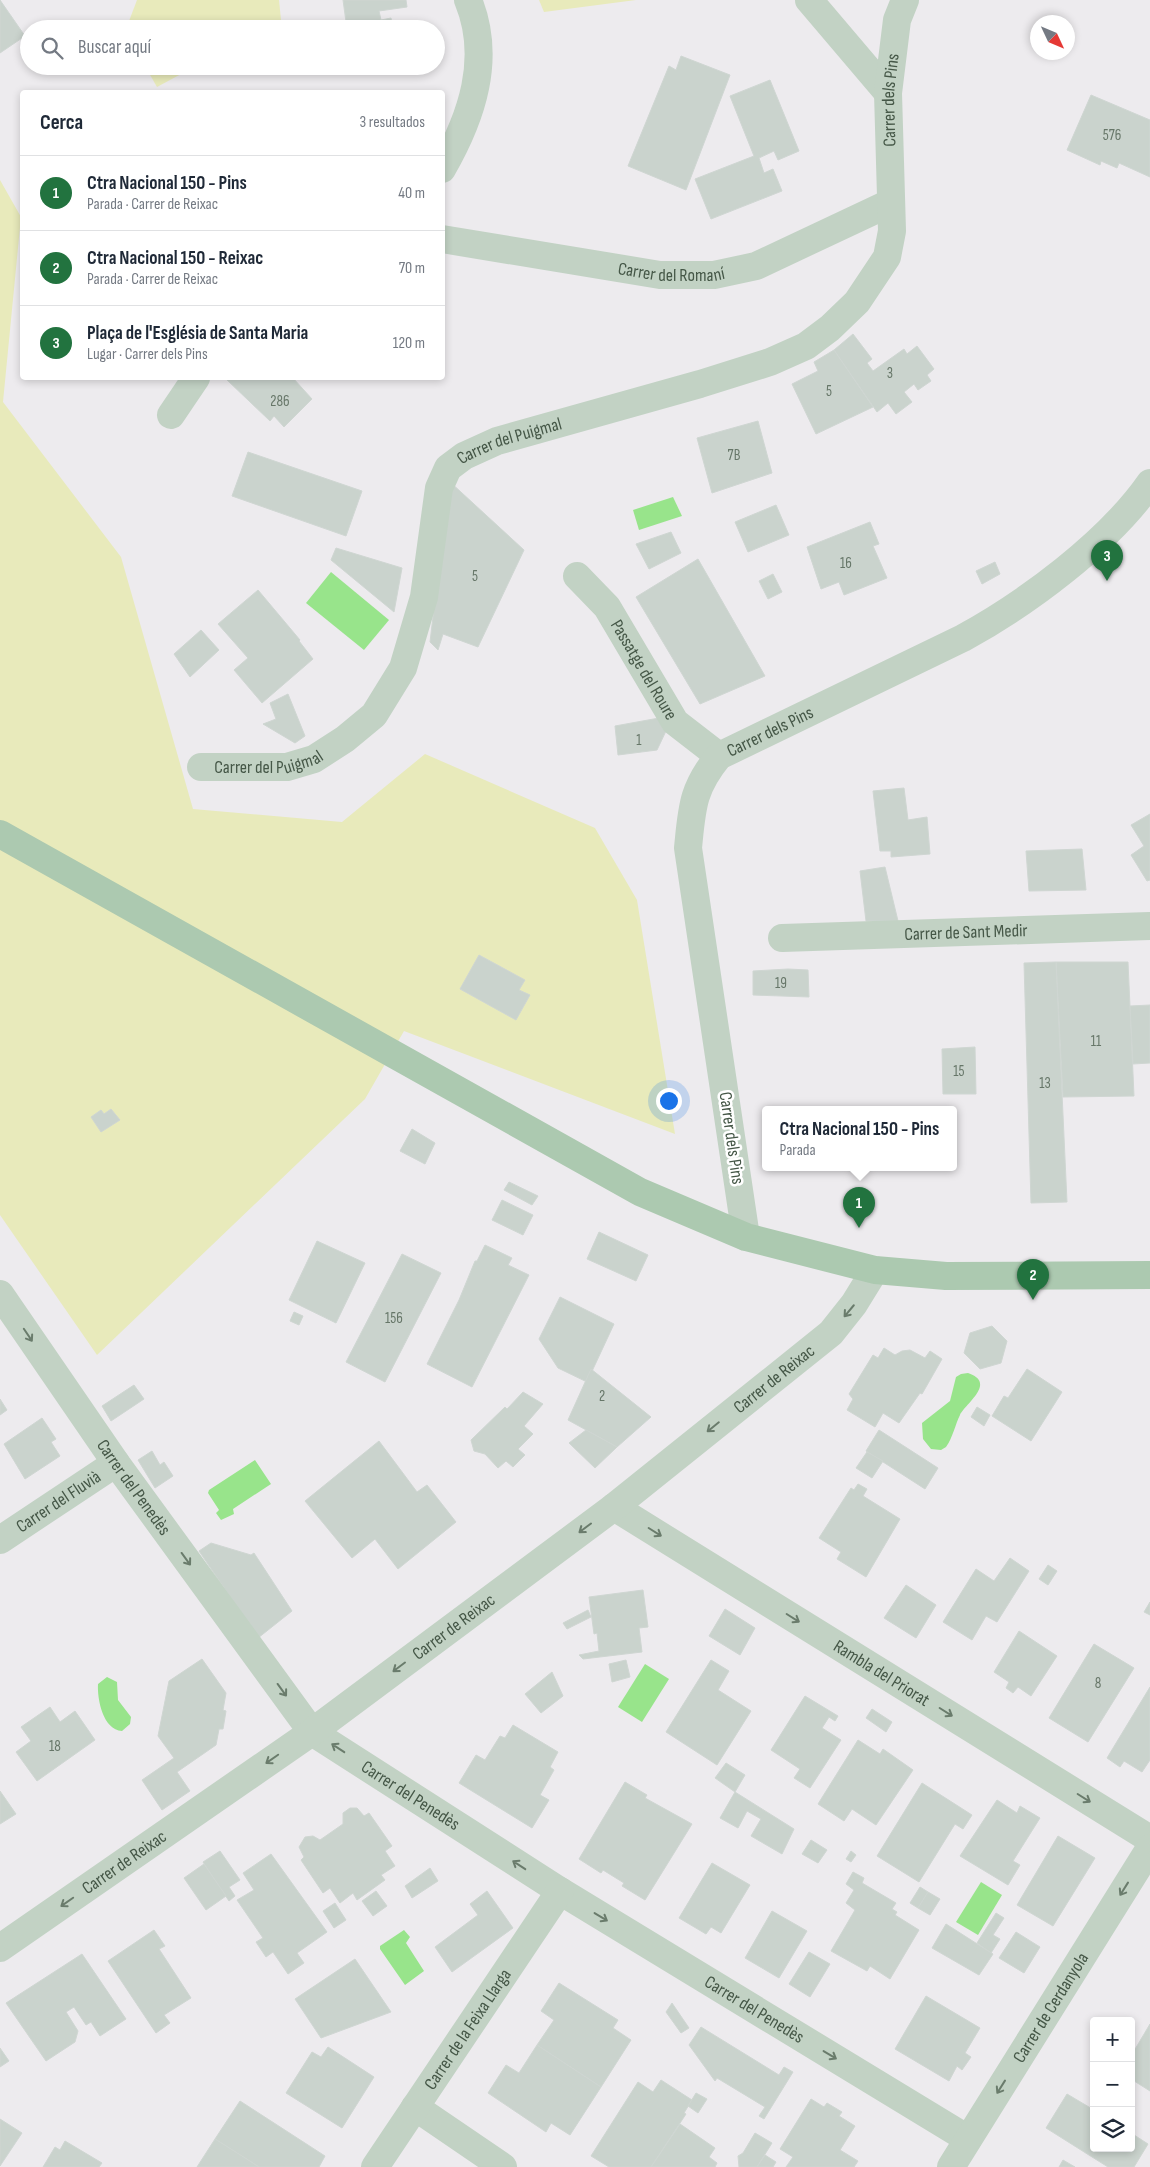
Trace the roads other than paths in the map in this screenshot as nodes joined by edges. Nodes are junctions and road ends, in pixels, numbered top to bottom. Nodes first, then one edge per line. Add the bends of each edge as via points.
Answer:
1 (468, 0) edge
2 (809, 0) edge
3 (905, 0) edge
4 (888, 93) junction
5 (445, 165) edge
6 (890, 203) junction
7 (445, 239) edge
8 (195, 380) edge
9 (172, 415) dead end
10 (1150, 483) edge
11 (577, 576) dead end
12 (719, 756) junction
13 (201, 767) dead end
14 (0, 834) edge
15 (1150, 926) edge
16 (782, 938) dead end
17 (746, 1237) junction
18 (875, 1270) junction
19 (1150, 1276) edge
20 (0, 1294) edge
21 (116, 1463) junction
22 (614, 1506) junction
23 (0, 1540) edge
24 (312, 1732) junction
25 (1150, 1838) edge
26 (1150, 1848) edge
27 (560, 1891) junction
28 (0, 1948) edge
29 (415, 2107) junction
30 (968, 2140) junction
31 (375, 2167) edge
32 (504, 2167) edge
33 (951, 2167) edge

1 - 5 street via 476,19 475,96
2 - 4 street
3 - 4 street, Carrer dels Pins via 897,20
4 - 6 street, Carrer dels Pins
6 - 7 street, Carrer del Romaní via 756,266 714,275 660,275
6 - 13 street, Carrer del Puigmal via 892,231 887,257 856,302 806,346 770,362 700,384 497,441 464,456 448,468 439,488 424,597 403,668 374,715 345,740 314,759 288,767
8 - 9 street
10 - 12 street, Carrer dels Pins via 1113,527 1002,617
11 - 12 street, Passatge del Roure via 607,607 675,722
12 - 17 street, Carrer dels Pins via 704,775 695,794 688,848
14 - 17 main road via 640,1192
15 - 16 street, Carrer de Sant Medir
17 - 18 main road
18 - 19 main road via 946,1276
18 -> 22 street, Carrer de Reixac via 854,1304 830,1333
20 -> 21 street, Carrer del Penedès
21 - 23 street, Carrer del Fluvià
21 -> 24 street, Carrer del Penedès
22 -> 24 street, Carrer de Reixac
22 -> 25 street, Rambla del Priorat
27 -> 24 street, Carrer del Penedès
24 -> 28 street, Carrer de Reixac
26 -> 30 street, Carrer de Cerdanyola
27 - 29 street, Carrer de la Feixa Llarga
27 -> 30 street, Carrer del Penedès
29 - 31 street, Carrer de la Feixa Llarga
29 - 32 street
30 - 33 street, Carrer de Cerdanyola

